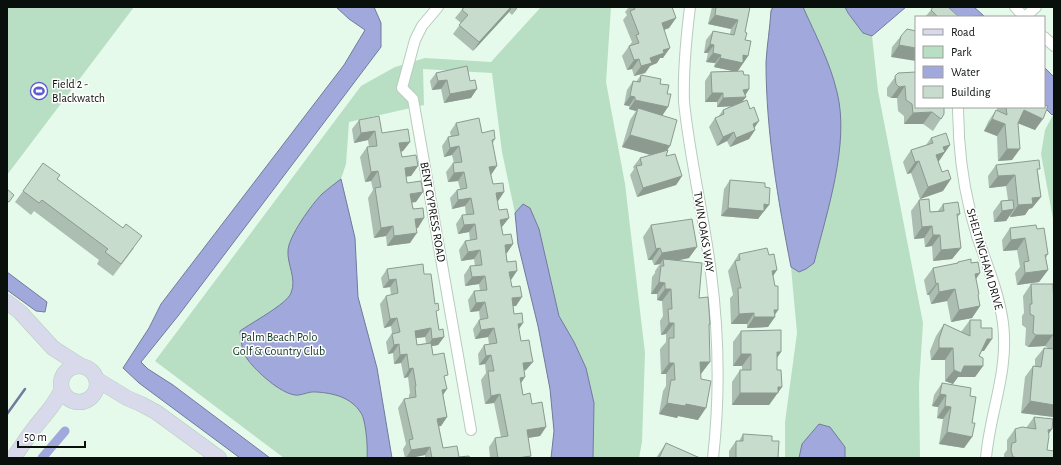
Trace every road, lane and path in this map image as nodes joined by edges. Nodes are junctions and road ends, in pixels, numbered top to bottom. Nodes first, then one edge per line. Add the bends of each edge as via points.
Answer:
1 (438, 7) edge
2 (690, 7) edge
3 (1036, 7) edge
4 (1019, 14) edge
5 (1045, 38) edge
6 (1054, 46) edge
7 (958, 108) edge
8 (7, 302) edge
9 (54, 348) junction
10 (81, 366) junction
11 (96, 378) junction
12 (62, 382) junction
13 (94, 395) junction
14 (127, 398) junction
15 (72, 401) junction
16 (48, 413) junction
17 (471, 430) dead end
18 (13, 458) edge
19 (219, 458) edge
20 (714, 458) edge
21 (986, 458) edge

1 - 17 street, BENT CYPRESS ROAD via 422,26 415,40 402,88 413,99
2 - 20 street, TWIN OAKS WAY via 683,77 684,102 716,313 718,394
3 - 4 street
5 - 6 street
7 - 21 street, SHELTINGHAM DRIVE via 960,149 969,206 995,287 1003,325 1003,371
8 - 9 street
9 - 10 street
9 - 12 street
10 - 11 street via 89,368
10 - 12 street via 67,370
11 - 13 street via 97,387
11 - 14 street
12 - 15 street via 64,394
12 - 16 street via 57,400
13 - 14 street
13 - 15 street via 86,401
14 - 19 street via 156,412
15 - 16 street
16 - 18 street via 33,429

